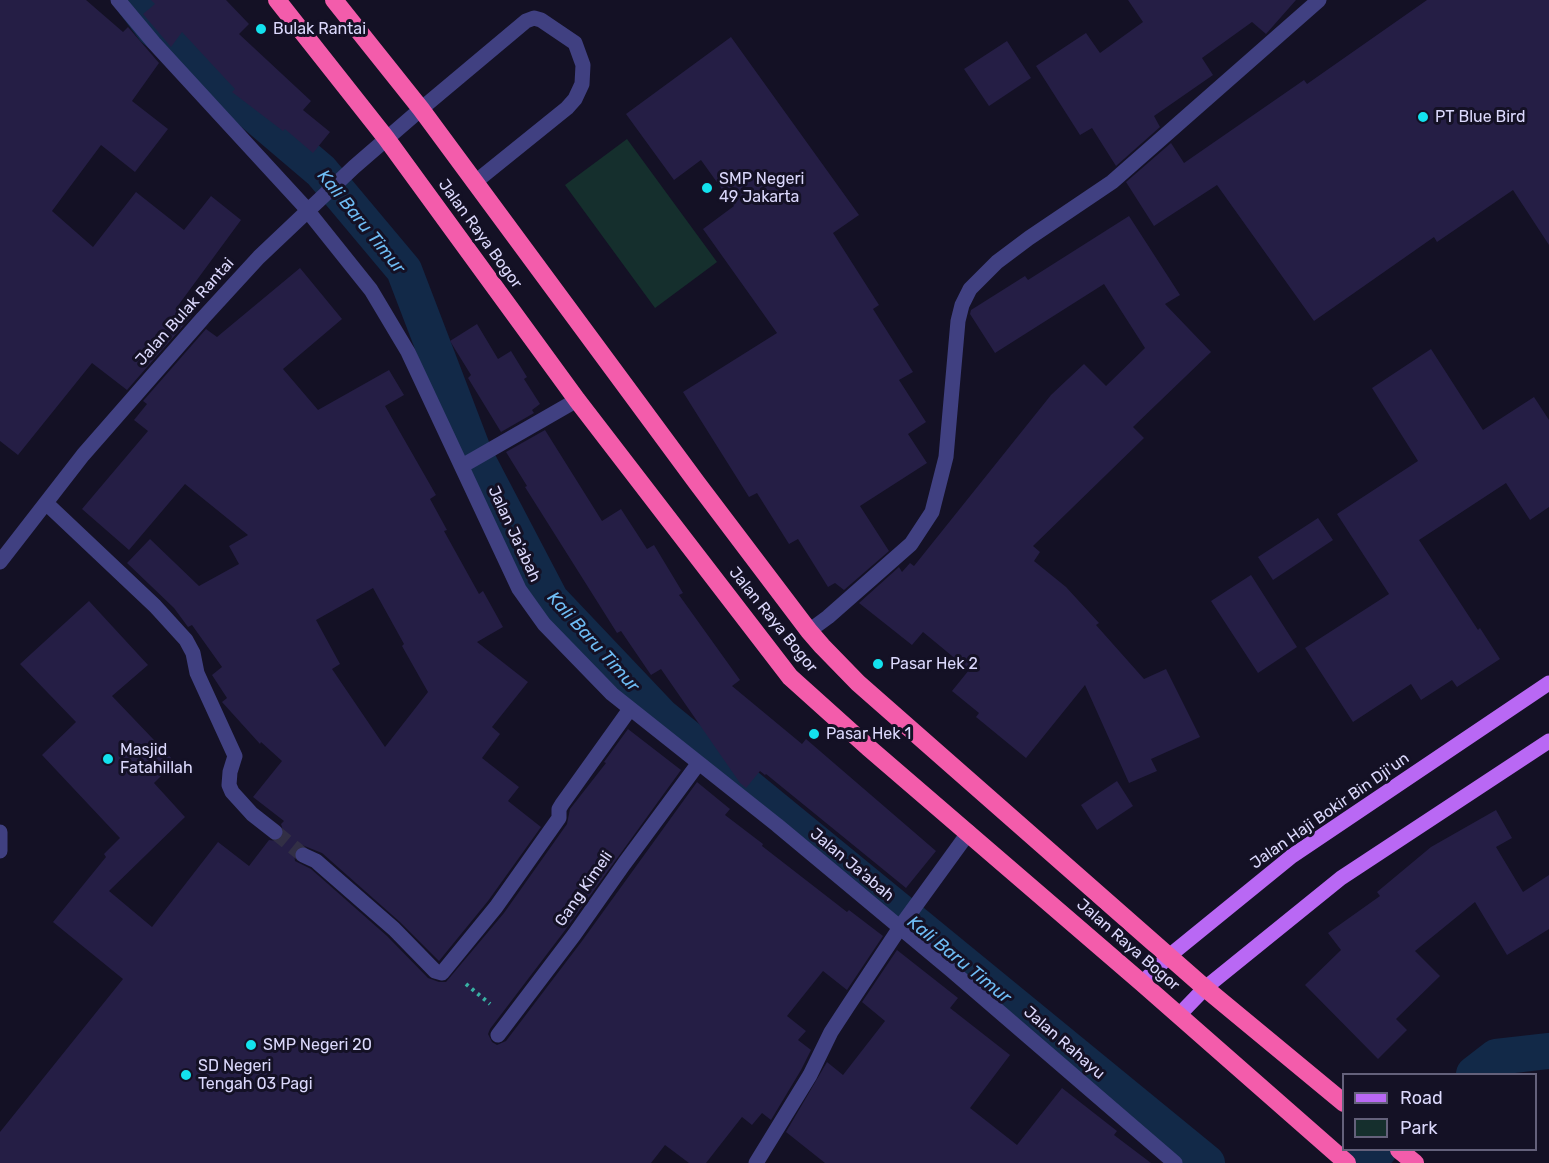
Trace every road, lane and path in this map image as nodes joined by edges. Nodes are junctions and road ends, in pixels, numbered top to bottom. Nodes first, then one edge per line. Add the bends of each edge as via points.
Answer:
1 (118, 0) edge
2 (277, 0) edge
3 (334, 0) edge
4 (1319, 0) edge
5 (421, 109) junction
6 (386, 138) junction
7 (474, 183) junction
8 (307, 212) junction
9 (577, 400) junction
10 (465, 463) junction
11 (46, 503) junction
12 (0, 562) edge
13 (809, 631) junction
14 (1549, 683) edge
15 (630, 709) junction
16 (1549, 741) edge
17 (699, 764) junction
18 (0, 832) edge
19 (275, 832) tunnel mouth
20 (969, 832) junction
21 (0, 851) edge
22 (303, 855) tunnel mouth
23 (901, 926) junction
24 (1169, 956) junction
25 (447, 968) junction
26 (1142, 983) junction
27 (1205, 988) junction
28 (1179, 1015) junction
29 (509, 1020) junction
30 (498, 1035) dead end
31 (1342, 1101) edge
32 (756, 1163) edge
33 (1175, 1163) edge
34 (1347, 1163) edge

1 - 8 street, Jalan Ja'abah
2 - 6 highway, Jalan Raya Bogor
3 - 5 highway, Jalan Raya Bogor
4 - 13 street via 1112,182 1013,250 970,289 958,321 946,457 932,512 911,544
5 - 6 street, Jalan Bulak Rantai
5 - 7 highway, Jalan Raya Bogor
5 - 7 street, Jalan Bulak Rantai via 526,21 541,20 575,43 583,65 582,84 574,99
6 - 8 street, Jalan Bulak Rantai
6 - 9 highway, Jalan Raya Bogor
7 - 13 highway, Jalan Raya Bogor
8 - 10 street, Jalan Ja'abah via 371,290
8 - 11 street, Jalan Bulak Rantai via 203,318
9 - 10 street
9 - 20 highway, Jalan Raya Bogor via 790,677
10 - 15 street, Jalan Ja'abah via 530,607
11 - 12 street, Jalan Bulak Rantai
11 - 19 street via 186,640 235,756 230,772 232,792
13 - 24 highway, Jalan Raya Bogor via 858,683
14 - 24 main road, Jalan Haji Bokir Bin Dji'un via 1292,856
15 - 17 street, Jalan Ja'abah
15 - 25 street via 562,804 559,818 510,888
16 - 27 main road via 1341,878
17 - 23 street, Jalan Ja'abah
17 - 29 street, Gang Kimeli
18 - 21 street
20 - 23 street, Jalan Ja'abah
20 - 26 highway, Jalan Raya Bogor
22 - 25 street via 347,887 435,971 442,973
23 - 32 street, Jalan Ja'abah via 837,1023
23 - 33 street, Jalan Rahayu
24 - 26 main road, Jalan Haji Bokir Bin Dji'un
24 - 27 highway, Jalan Raya Bogor
25 - 29 path
26 - 28 highway, Jalan Raya Bogor
27 - 28 main road
27 - 31 highway, Jalan Raya Bogor
28 - 34 highway, Jalan Raya Bogor
29 - 30 street, Gang Kimeli

